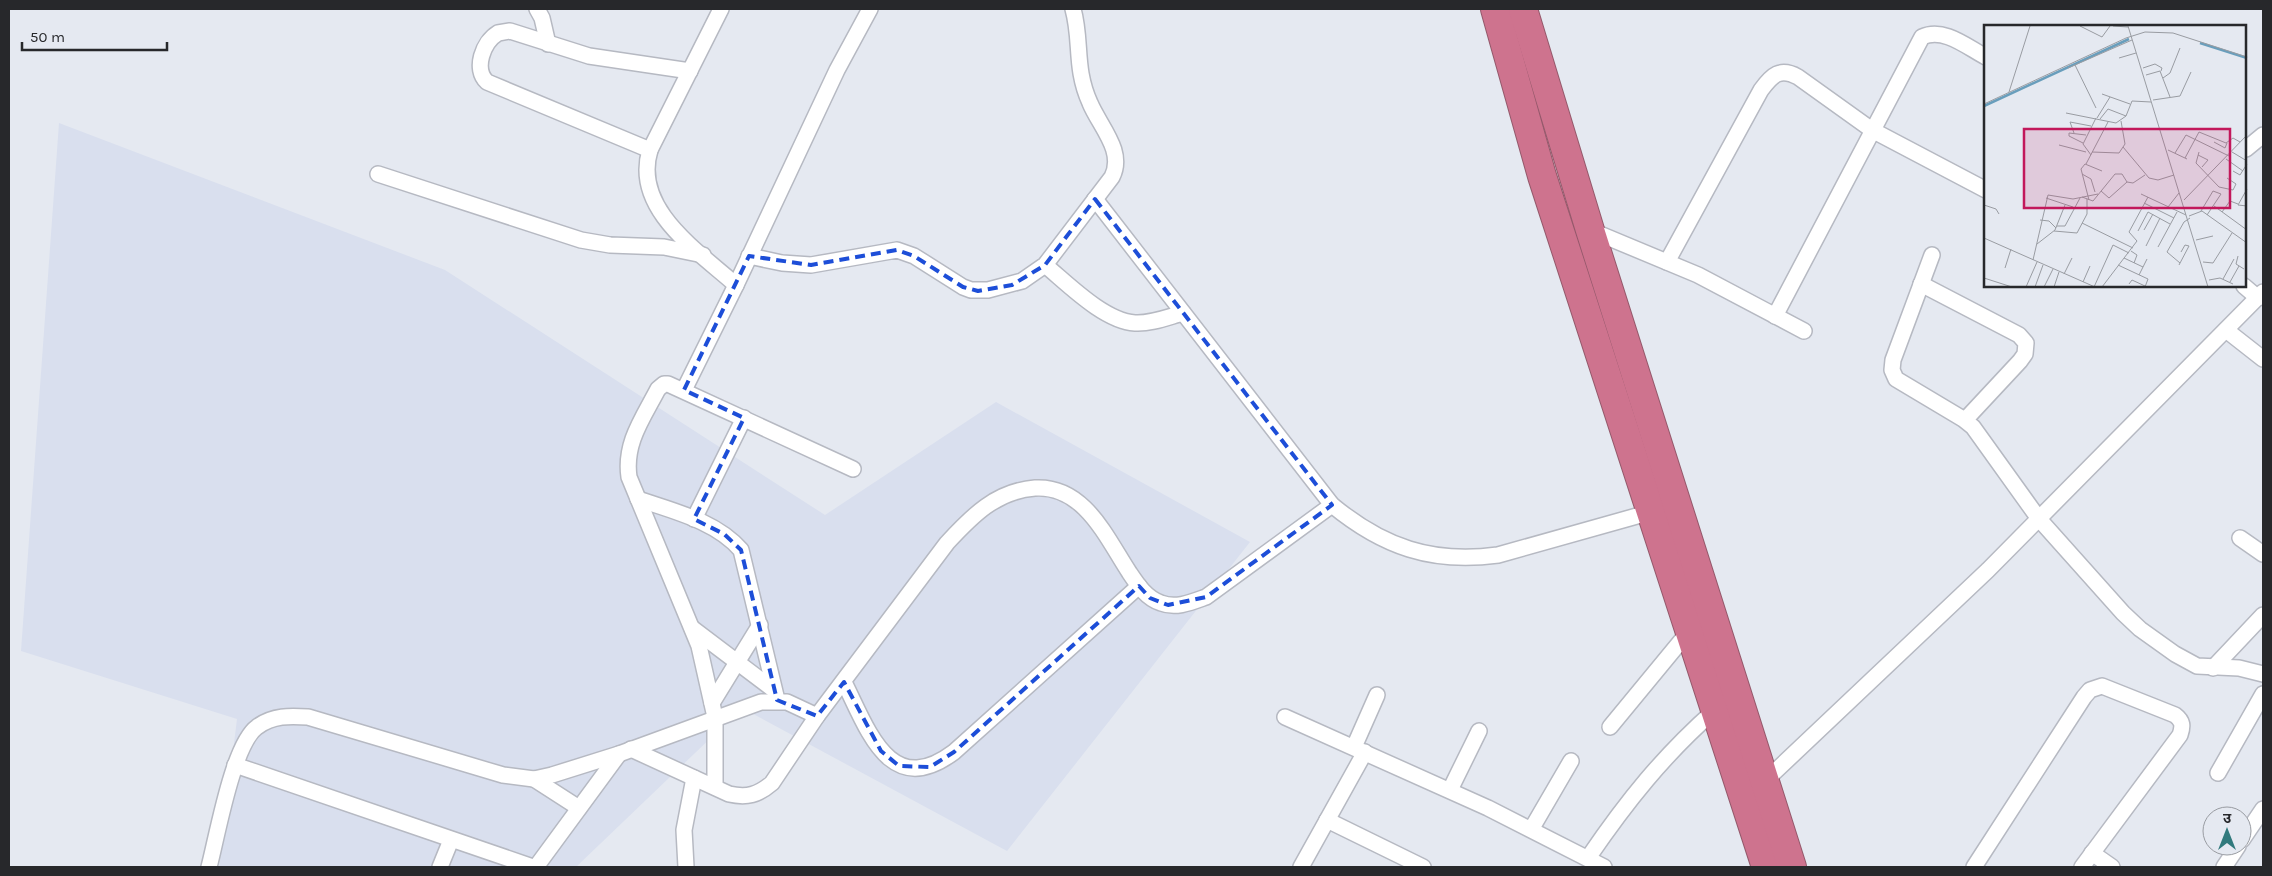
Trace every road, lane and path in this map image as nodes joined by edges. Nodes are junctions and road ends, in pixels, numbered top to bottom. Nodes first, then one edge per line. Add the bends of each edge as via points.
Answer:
1 (537, 9) edge
2 (721, 9) edge
3 (870, 9) edge
4 (1072, 9) edge
5 (1495, 9) edge
6 (1523, 9) edge
7 (548, 44) junction
8 (1984, 56) edge
9 (690, 71) junction
10 (1872, 130) junction
11 (2263, 135) edge
12 (2247, 148) edge
13 (650, 150) junction
14 (378, 174) dead end
15 (1984, 189) edge
16 (1095, 199) junction
17 (1590, 230) junction
18 (703, 255) junction
19 (1932, 255) dead end
20 (749, 256) junction
21 (1667, 262) junction
22 (1045, 265) junction
23 (1921, 284) junction
24 (736, 285) junction
25 (2247, 288) edge
26 (2261, 295) edge
27 (1184, 313) junction
28 (1775, 316) junction
29 (2226, 330) junction
30 (1804, 331) dead end
31 (2263, 359) edge
32 (684, 390) junction
33 (744, 418) junction
34 (1965, 420) junction
35 (853, 469) dead end
36 (638, 499) junction
37 (1332, 505) junction
38 (1651, 512) junction
39 (694, 519) junction
40 (2039, 519) junction
41 (2240, 538) dead end
42 (2263, 554) edge
43 (1139, 586) junction
44 (2263, 615) edge
45 (760, 625) junction
46 (691, 627) junction
47 (1690, 630) junction
48 (737, 663) junction
49 (2213, 668) junction
50 (2263, 674) edge
51 (844, 682) junction
52 (1377, 694) dead end
53 (2263, 694) edge
54 (775, 695) junction
55 (714, 710) junction
56 (1715, 710) junction
57 (817, 716) junction
58 (1285, 717) dead end
59 (1610, 727) dead end
60 (1479, 731) dead end
61 (1360, 750) junction
62 (625, 752) junction
63 (1571, 762) dead end
64 (235, 765) junction
65 (2218, 773) dead end
66 (534, 778) junction
67 (694, 778) junction
68 (1765, 782) junction
69 (715, 787) junction
70 (1450, 790) junction
71 (579, 808) junction
72 (2263, 809) edge
73 (1327, 820) junction
74 (2252, 825) edge
75 (1532, 828) junction
76 (451, 840) junction
77 (2092, 853) junction
78 (2231, 856) edge
79 (1588, 858) junction
80 (209, 867) edge
81 (440, 867) edge
82 (535, 867) edge
83 (686, 867) edge
84 (1301, 867) edge
85 (1423, 867) edge
86 (1604, 867) edge
87 (1766, 867) edge
88 (1792, 867) edge
89 (1974, 867) edge
90 (2082, 867) edge
91 (2112, 867) edge
92 (2224, 867) edge

1 - 7 street
2 - 9 street
3 - 20 street via 836,70
4 - 16 street via 1080,75 1090,105 1117,159 1112,177
5 - 38 highway via 1542,176
6 - 17 highway
7 - 9 street via 589,56
7 - 13 street via 510,31 498,33 488,43 482,57 480,68 483,78
8 - 10 street via 1948,36 1936,33 1922,37
9 - 13 street
10 - 15 street
10 - 21 street via 1792,73 1774,74 1761,90
10 - 28 street
11 - 12 street
13 - 18 street via 646,174 656,206
14 - 18 street via 589,242 664,247
16 - 22 street
16 - 27 street
17 - 21 street
17 - 68 highway
18 - 24 street
19 - 23 street
20 - 22 street via 811,265 897,250 914,256 963,287 978,291 1012,285
20 - 24 street
21 - 28 street
22 - 27 street via 1100,309 1123,321 1145,322
23 - 34 street via 1893,360 1892,374 1902,384
23 - 34 street via 2019,335 2026,343 2025,354
24 - 32 street
25 - 26 street
26 - 29 street
27 - 37 street
28 - 30 street
29 - 31 street
29 - 40 street
32 - 33 street
32 - 36 street via 668,384 660,386 631,443 628,471
33 - 35 street
33 - 39 street
34 - 40 street
36 - 39 street
36 - 46 street
37 - 38 street via 1380,538 1414,552 1473,559 1498,555
37 - 43 street via 1206,597 1168,605 1150,598
38 - 47 highway
39 - 45 street via 724,534 741,550
40 - 49 street via 2140,629 2190,662
40 - 68 street
41 - 42 street
43 - 51 street via 954,752 930,767 908,769 890,761 868,730
43 - 51 street via 1093,517 1078,501 1059,491 1042,488 1003,494 969,519 947,543
44 - 49 street
45 - 48 street
45 - 54 street
46 - 48 street
46 - 55 street via 704,661
47 - 56 highway
47 - 59 street
48 - 54 street
48 - 55 street
49 - 50 street via 2239,668
51 - 57 street
52 - 61 street
53 - 65 street
54 - 55 street via 752,704
54 - 57 street
55 - 62 street
55 - 69 street
56 - 79 street via 1654,769
56 - 87 highway
57 - 69 street via 772,783 762,791 741,796
58 - 61 street
60 - 70 street
61 - 70 street
61 - 73 street
62 - 66 street
62 - 67 street
62 - 71 street
63 - 75 street
64 - 66 street via 248,736 256,727 270,719 286,716 308,717 502,775
64 - 76 street
64 - 80 street
66 - 71 street
67 - 69 street
67 - 83 street via 684,830
68 - 88 highway
70 - 75 street
71 - 82 street
72 - 74 street
73 - 84 street
73 - 85 street
75 - 79 street
76 - 81 street
76 - 82 street
77 - 89 street via 2180,735 2182,726 2179,718 2102,686 2090,690 2084,698
77 - 90 street
77 - 91 street
78 - 92 street
79 - 86 street

